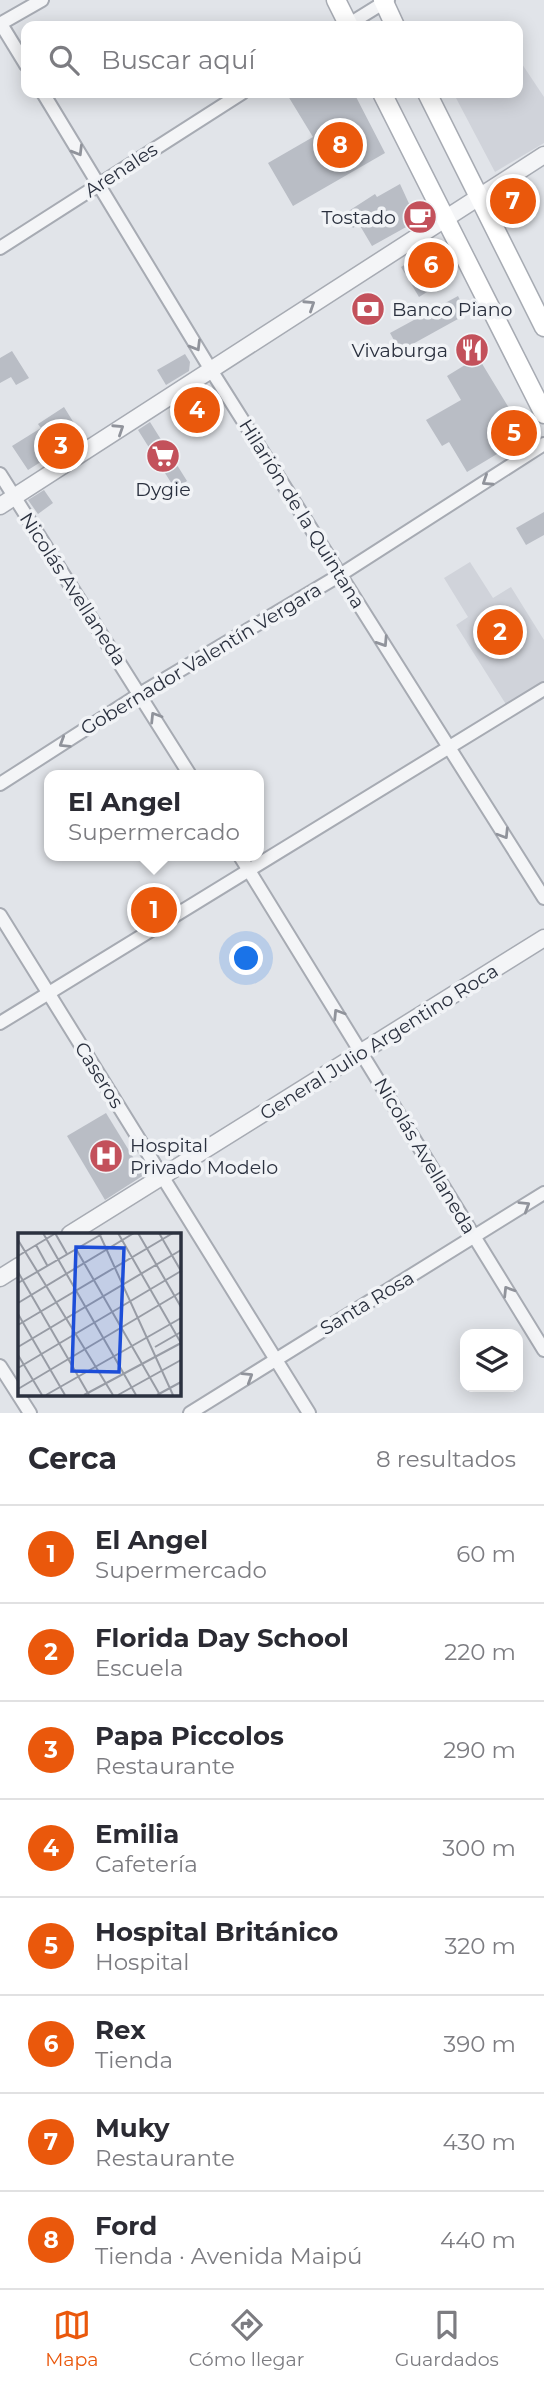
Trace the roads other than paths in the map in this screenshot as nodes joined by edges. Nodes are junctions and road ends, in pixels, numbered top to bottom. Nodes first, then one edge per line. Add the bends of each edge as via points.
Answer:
1 (42, 0) edge
2 (336, 0) edge
3 (385, 1) edge
4 (345, 21) edge
5 (355, 21) edge
6 (393, 21) edge
7 (1, 24) edge
8 (21, 57) edge
9 (46, 98) edge
10 (234, 98) edge
11 (385, 98) edge
12 (430, 98) edge
13 (544, 155) edge
14 (99, 185) junction
15 (479, 197) junction
16 (445, 217) junction
17 (0, 248) edge
18 (544, 327) edge
19 (211, 370) junction
20 (544, 414) edge
21 (544, 444) edge
22 (0, 474) edge
23 (14, 497) junction
24 (0, 506) edge
25 (340, 575) junction
26 (544, 689) edge
27 (140, 694) junction
28 (450, 746) junction
29 (188, 770) edge
30 (0, 784) edge
31 (244, 861) edge
32 (250, 870) junction
33 (544, 898) edge
34 (0, 915) edge
35 (544, 938) edge
36 (48, 993) junction
37 (0, 1023) edge
38 (362, 1054) junction
39 (163, 1177) junction
40 (544, 1193) edge
41 (72, 1233) edge
42 (475, 1237) junction
43 (18, 1267) edge
44 (0, 1278) edge
45 (544, 1349) edge
46 (276, 1359) junction
47 (0, 1366) edge
48 (18, 1394) edge
49 (19, 1395) edge
50 (30, 1413) edge
51 (190, 1413) edge
52 (309, 1413) edge

1 - 7 street
2 - 4 main road
3 - 5 street
3 - 6 main road
7 - 8 street
9 -> 14 street, Hilarión de la Quintana
10 - 14 street, Arenales
11 - 16 main road
12 - 15 main road
13 - 15 street
14 - 17 street, Arenales
14 -> 19 street, Hilarión de la Quintana
15 - 16 street
15 - 18 main road
19 -> 16 street
16 - 20 main road
23 -> 19 street
19 - 25 street, Hilarión de la Quintana
21 -> 25 street, Gobernador Valentín Vergara
22 - 23 street, Nicolás Avellaneda
23 - 24 street
23 - 27 street, Nicolás Avellaneda
25 - 27 street, Gobernador Valentín Vergara
25 -> 28 street, Hilarión de la Quintana
26 - 28 street
29 -> 27 street, Nicolás Avellaneda
27 -> 30 street, Gobernador Valentín Vergara
28 - 32 street
28 -> 33 street, Hilarión de la Quintana
31 - 32 street, Nicolás Avellaneda
32 - 36 street
38 -> 32 street, Nicolás Avellaneda
34 - 36 street, Caseros
35 - 38 street, General Julio Argentino Roca
36 - 37 street
36 - 39 street, Caseros
38 - 39 street, General Julio Argentino Roca
38 - 42 street, Nicolás Avellaneda
39 - 41 street, General Julio Argentino Roca
39 - 46 street, Caseros
42 -> 40 street, Santa Rosa
45 -> 42 street, Nicolás Avellaneda
42 - 46 street, Santa Rosa
43 - 44 street
51 -> 46 street, Santa Rosa
46 - 52 street, Caseros
47 - 48 street
49 - 50 street

